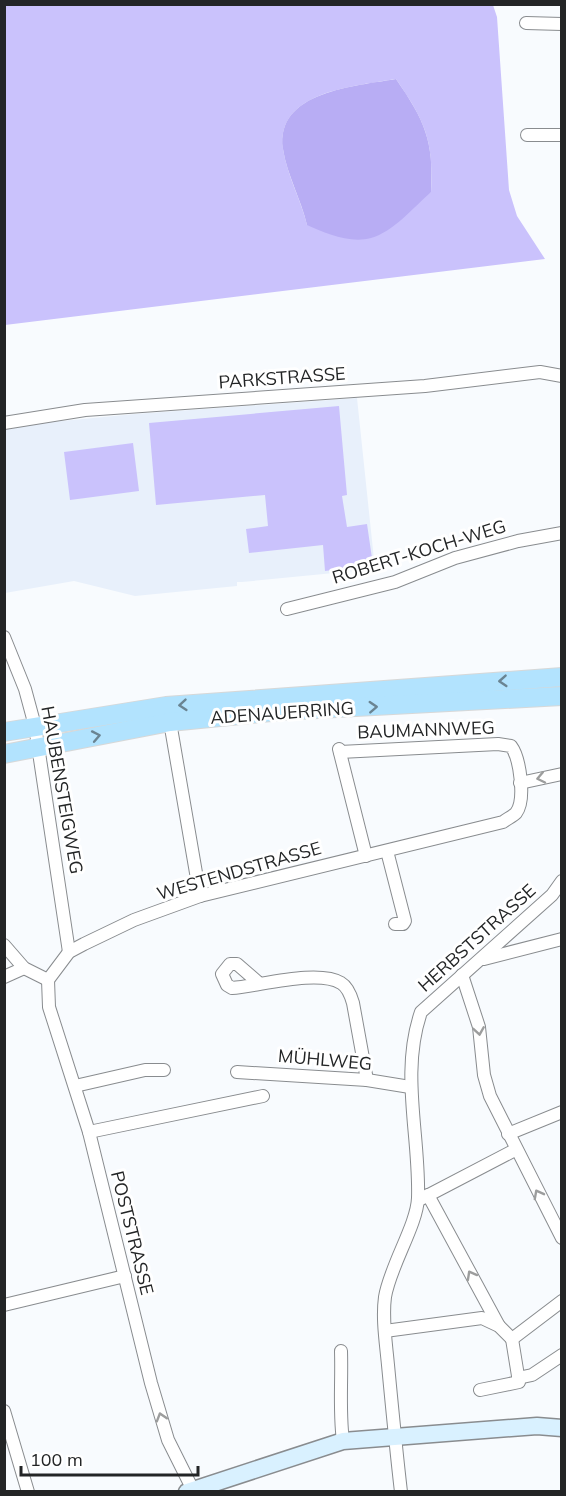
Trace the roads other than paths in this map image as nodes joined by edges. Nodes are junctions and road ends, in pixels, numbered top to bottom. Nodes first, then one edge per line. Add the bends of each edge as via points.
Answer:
1 (526, 23) dead end
2 (561, 24) edge
3 (527, 135) dead end
4 (561, 135) edge
5 (561, 376) edge
6 (4, 423) edge
7 (561, 533) edge
8 (286, 609) dead end
9 (4, 638) edge
10 (561, 677) edge
11 (561, 696) edge
12 (170, 722) junction
13 (35, 726) junction
14 (4, 732) edge
15 (38, 747) junction
16 (4, 754) edge
17 (561, 774) edge
18 (520, 783) junction
19 (387, 851) junction
20 (366, 856) junction
21 (561, 881) edge
22 (200, 896) junction
23 (395, 924) dead end
24 (561, 939) edge
25 (4, 945) edge
26 (69, 952) junction
27 (481, 959) junction
28 (24, 968) junction
29 (462, 975) junction
30 (4, 977) edge
31 (48, 980) junction
32 (260, 984) dead end
33 (164, 1070) dead end
34 (237, 1072) dead end
35 (367, 1080) junction
36 (75, 1086) junction
37 (410, 1087) junction
38 (263, 1096) dead end
39 (561, 1112) edge
40 (88, 1132) junction
41 (508, 1134) junction
42 (515, 1150) junction
43 (423, 1198) junction
44 (561, 1238) edge
45 (125, 1276) junction
46 (561, 1301) edge
47 (4, 1305) edge
48 (499, 1326) junction
49 (385, 1331) junction
50 (512, 1339) junction
51 (341, 1351) dead end
52 (561, 1355) edge
53 (518, 1378) junction
54 (480, 1390) dead end
55 (4, 1411) edge
56 (561, 1428) edge
57 (394, 1436) junction
58 (343, 1441) junction
59 (28, 1491) edge
60 (192, 1491) edge
61 (401, 1491) edge

1 - 2 street
3 - 4 street
5 - 6 street, PARKSTRASSE via 540,372 425,386 85,410
7 - 8 street, ROBERT-KOCH-WEG via 455,558 395,582
9 - 13 street, HAUBENSTEIGWEG
10 -> 13 main road, ADENAUERRING via 166,706
12 -> 11 main road, ADENAUERRING via 281,711
15 -> 12 main road, ADENAUERRING
12 - 22 street
13 - 14 main road, ADENAUERRING
13 - 15 street, HAUBENSTEIGWEG
15 - 16 main road, ADENAUERRING
15 - 26 street, HAUBENSTEIGWEG
17 -> 18 street
18 - 19 street, WESTENDSTRASSE via 520,805 503,822
18 - 20 street, BAUMANNWEG via 518,756 511,746 339,750
19 - 20 street, WESTENDSTRASSE
19 - 23 street via 405,921
20 - 22 street, WESTENDSTRASSE
21 - 27 street, HERBSTSTRASSE via 552,895
22 - 26 street, WESTENDSTRASSE via 134,920
24 - 27 street
25 - 28 street
26 - 31 street, WESTENDSTRASSE
27 - 29 street, HERBSTSTRASSE
28 - 30 street
28 - 31 street
29 - 37 street, HERBSTSTRASSE via 421,1012 413,1040
29 -> 41 street via 479,1027 487,1085
31 - 36 street, POSTSTRASSE via 49,1007
32 - 35 street via 318,978 341,982 353,1003
33 - 36 street via 146,1070
34 - 35 street, MÜHLWEG
35 - 37 street, MÜHLWEG
36 - 40 street, POSTSTRASSE
37 - 43 street, HERBSTSTRASSE
38 - 40 street
39 - 41 street
40 - 45 street, POSTSTRASSE
41 - 42 street
42 - 43 street
44 -> 42 street
48 -> 43 street, HERBSTSTRASSE
43 - 49 street via 385,1295
45 - 47 street
60 -> 45 street, POSTSTRASSE via 168,1440
46 - 50 street
48 - 49 street via 482,1318
48 - 50 street, HERBSTSTRASSE
49 - 57 street
50 - 53 street
51 - 58 street via 342,1402 338,1410
52 - 53 street via 532,1375
53 - 54 street via 519,1382
55 - 59 street
56 - 57 street via 537,1426
57 - 58 street
57 - 61 street
58 - 60 street

